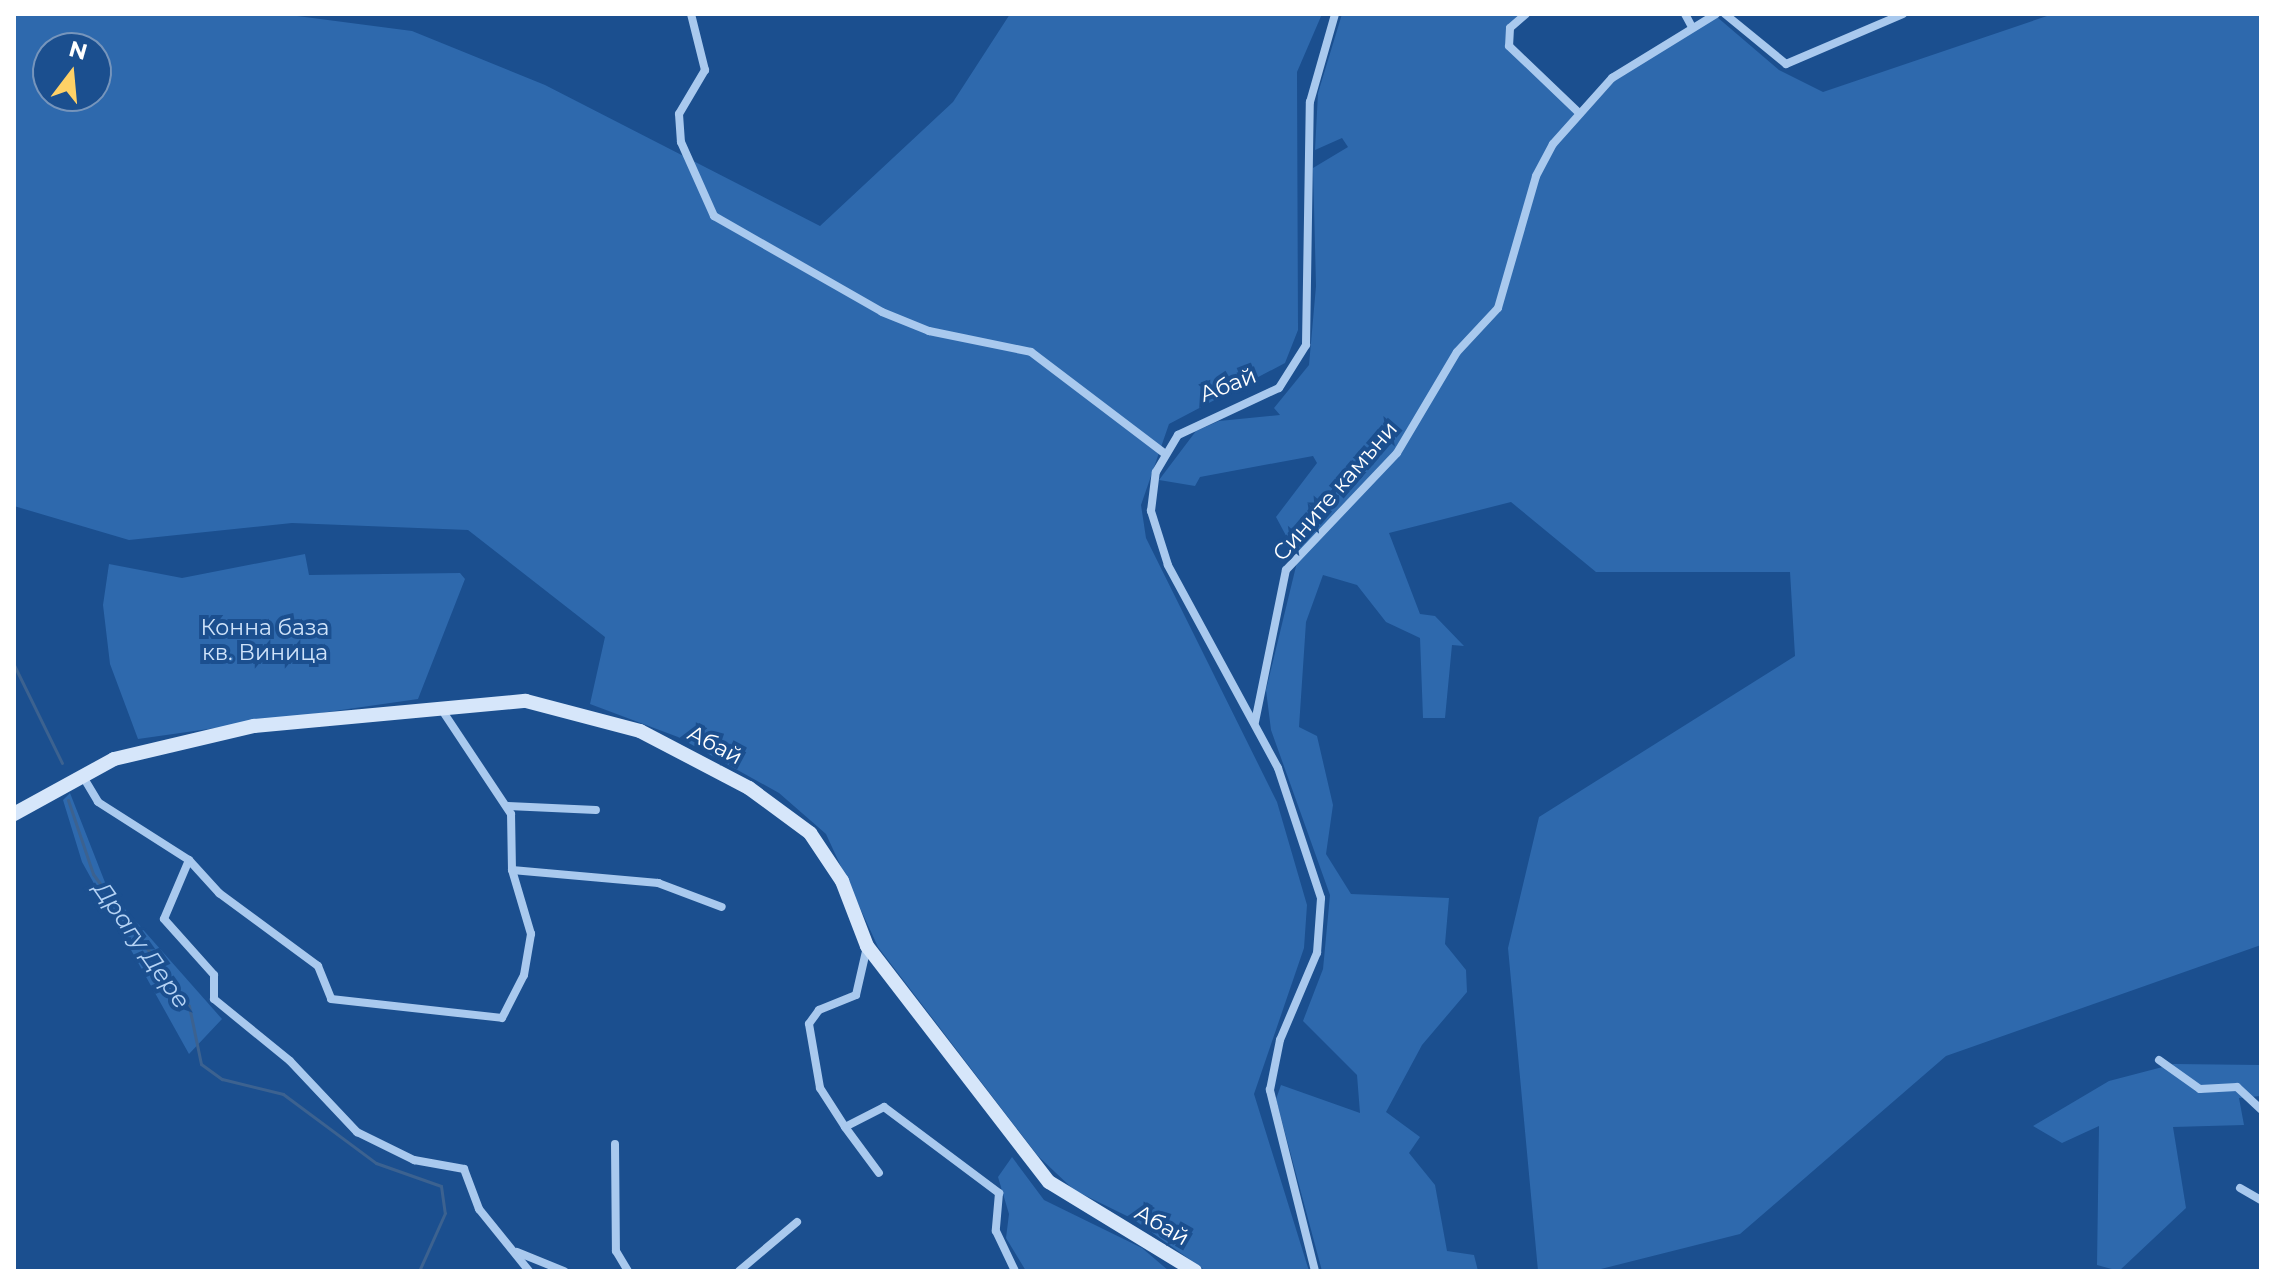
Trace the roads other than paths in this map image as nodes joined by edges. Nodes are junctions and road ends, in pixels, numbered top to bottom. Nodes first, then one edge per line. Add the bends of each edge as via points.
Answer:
1 (691, 14) edge
2 (1335, 14) edge
3 (1526, 14) edge
4 (1685, 14) edge
5 (1716, 14) edge
6 (1725, 14) edge
7 (1903, 14) edge
8 (1692, 27) junction
9 (1578, 112) junction
10 (1164, 453) junction
11 (439, 706) junction
12 (1255, 723) junction
13 (81, 773) junction
14 (508, 806) junction
15 (596, 810) dead end
16 (14, 814) edge
17 (189, 860) junction
18 (512, 870) junction
19 (722, 907) dead end
20 (867, 946) junction
21 (2159, 1060) dead end
22 (2261, 1109) edge
23 (845, 1127) junction
24 (615, 1144) dead end
25 (879, 1173) dead end
26 (2240, 1188) dead end
27 (2261, 1200) edge
28 (797, 1222) dead end
29 (517, 1252) junction
30 (529, 1271) edge
31 (564, 1271) edge
32 (628, 1271) edge
33 (739, 1271) edge
34 (1015, 1271) edge
35 (1195, 1271) edge
36 (1315, 1271) edge

1 - 10 street via 705,70 679,114 681,142 714,216 882,312 929,331 1031,352
2 - 10 street, Абай via 1310,102 1306,345 1279,388 1194,422
3 - 9 street via 1510,28 1509,46
4 - 8 street
5 - 8 street, Сините камъни
6 - 7 street via 1786,64
8 - 9 street, Сините камъни via 1633,62
9 - 12 street, Сините камъни via 1536,176 1498,308 1457,352 1397,453 1286,570
10 - 12 street, Абай via 1152,492 1156,536
11 - 13 street, Абай via 254,726 148,749
11 - 14 street
11 - 20 street, Абай via 526,701 572,708 640,731 749,788 788,812 826,853
12 - 36 street, Абай via 1296,815 1321,898 1317,953 1280,1040 1270,1090
13 - 16 street, Абай
13 - 17 street via 98,802
14 - 15 street
14 - 18 street
17 - 18 street via 219,893 318,966 331,999 493,1018 502,1018 513,1000 531,934
17 - 29 street via 164,919 214,975 214,999 290,1061 357,1132 414,1160 464,1169 479,1209
18 - 19 street via 658,883
20 - 23 street via 856,995 819,1010 806,1038 820,1088
20 - 35 street, Абай via 1049,1182
21 - 22 street via 2200,1089 2237,1087
23 - 25 street
23 - 34 street via 884,1107 999,1193 996,1231
24 - 32 street via 616,1251
26 - 27 street
28 - 33 street
29 - 30 street
29 - 31 street

